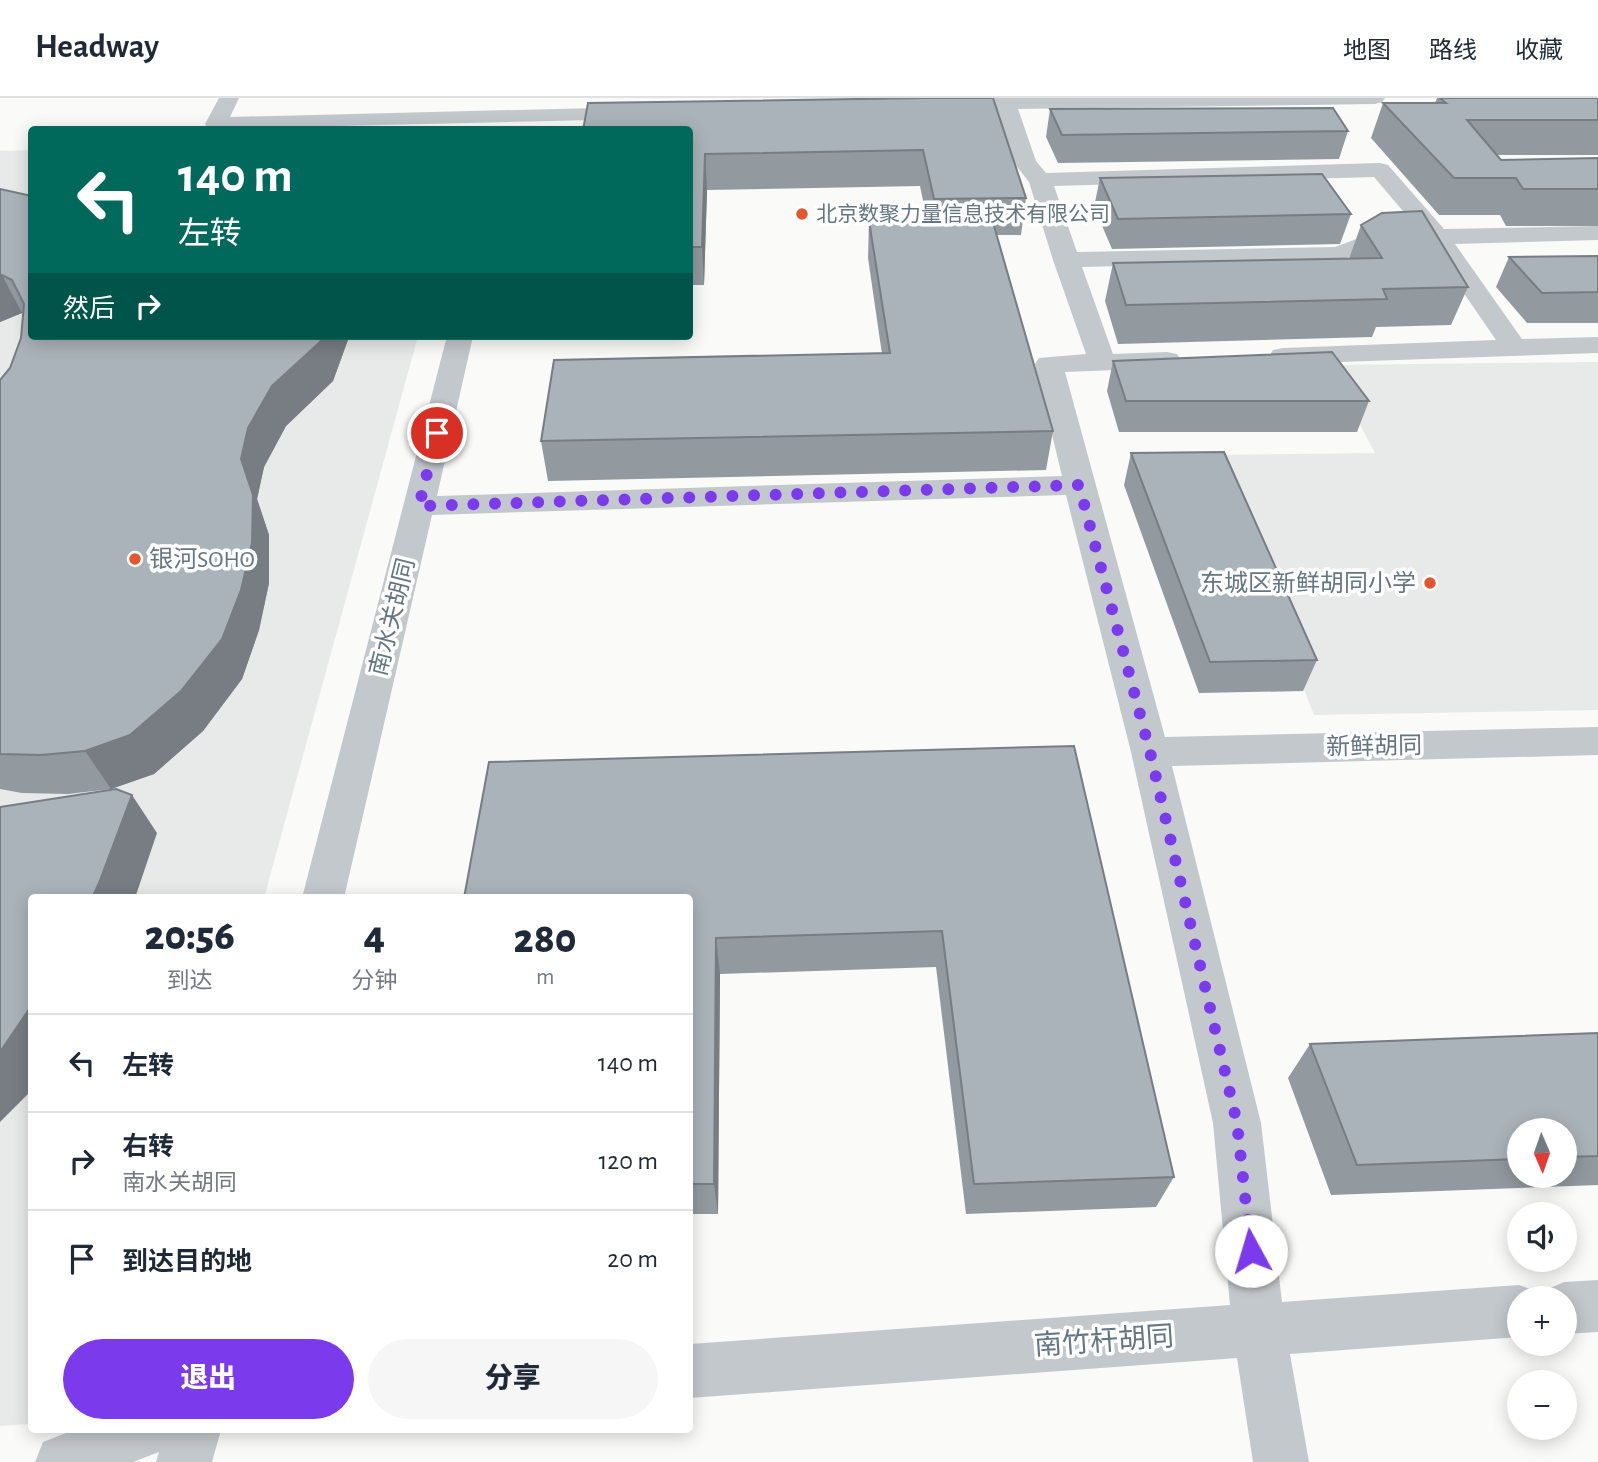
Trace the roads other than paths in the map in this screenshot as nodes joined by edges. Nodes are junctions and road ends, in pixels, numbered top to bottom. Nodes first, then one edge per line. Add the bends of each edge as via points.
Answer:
1 (229, 98) edge
2 (1376, 98) edge
3 (1004, 102) junction
4 (923, 105) edge
5 (663, 112) edge
6 (512, 123) edge
7 (1040, 180) junction
8 (1598, 233) edge
9 (1437, 236) junction
10 (1065, 260) junction
11 (459, 340) edge
12 (1598, 345) edge
13 (1515, 349) junction
14 (1254, 357) edge
15 (1199, 359) edge
16 (1102, 362) junction
17 (1079, 485) junction
18 (419, 506) junction
19 (1598, 741) edge
20 (1150, 752) junction
21 (324, 894) edge
22 (1598, 1306) edge
23 (1577, 1307) edge
24 (1507, 1312) edge
25 (1259, 1328) junction
26 (693, 1371) edge
27 (136, 1433) edge
28 (192, 1433) edge
29 (63, 1462) edge
30 (184, 1462) edge
31 (1281, 1462) edge

1 - 6 street via 216,124
2 - 3 street
3 - 4 street
3 - 7 street via 1025,163
5 - 6 street
7 - 9 street via 1380,170
7 - 10 street
8 - 9 street
9 - 10 street via 1378,238 1338,254
9 - 13 street
10 - 16 street
11 - 18 street, 南水关胡同
12 - 13 street
13 - 14 street
15 - 16 street
16 - 17 street via 1049,364
17 - 18 street
17 - 20 street
18 - 21 street, 南水关胡同
19 - 20 street, 新鲜胡同
20 - 25 street via 1237,1123
22 - 23 street
24 - 25 street, 南竹杆胡同
25 - 26 street, 南竹杆胡同
25 - 31 street
27 - 29 street
28 - 30 street

